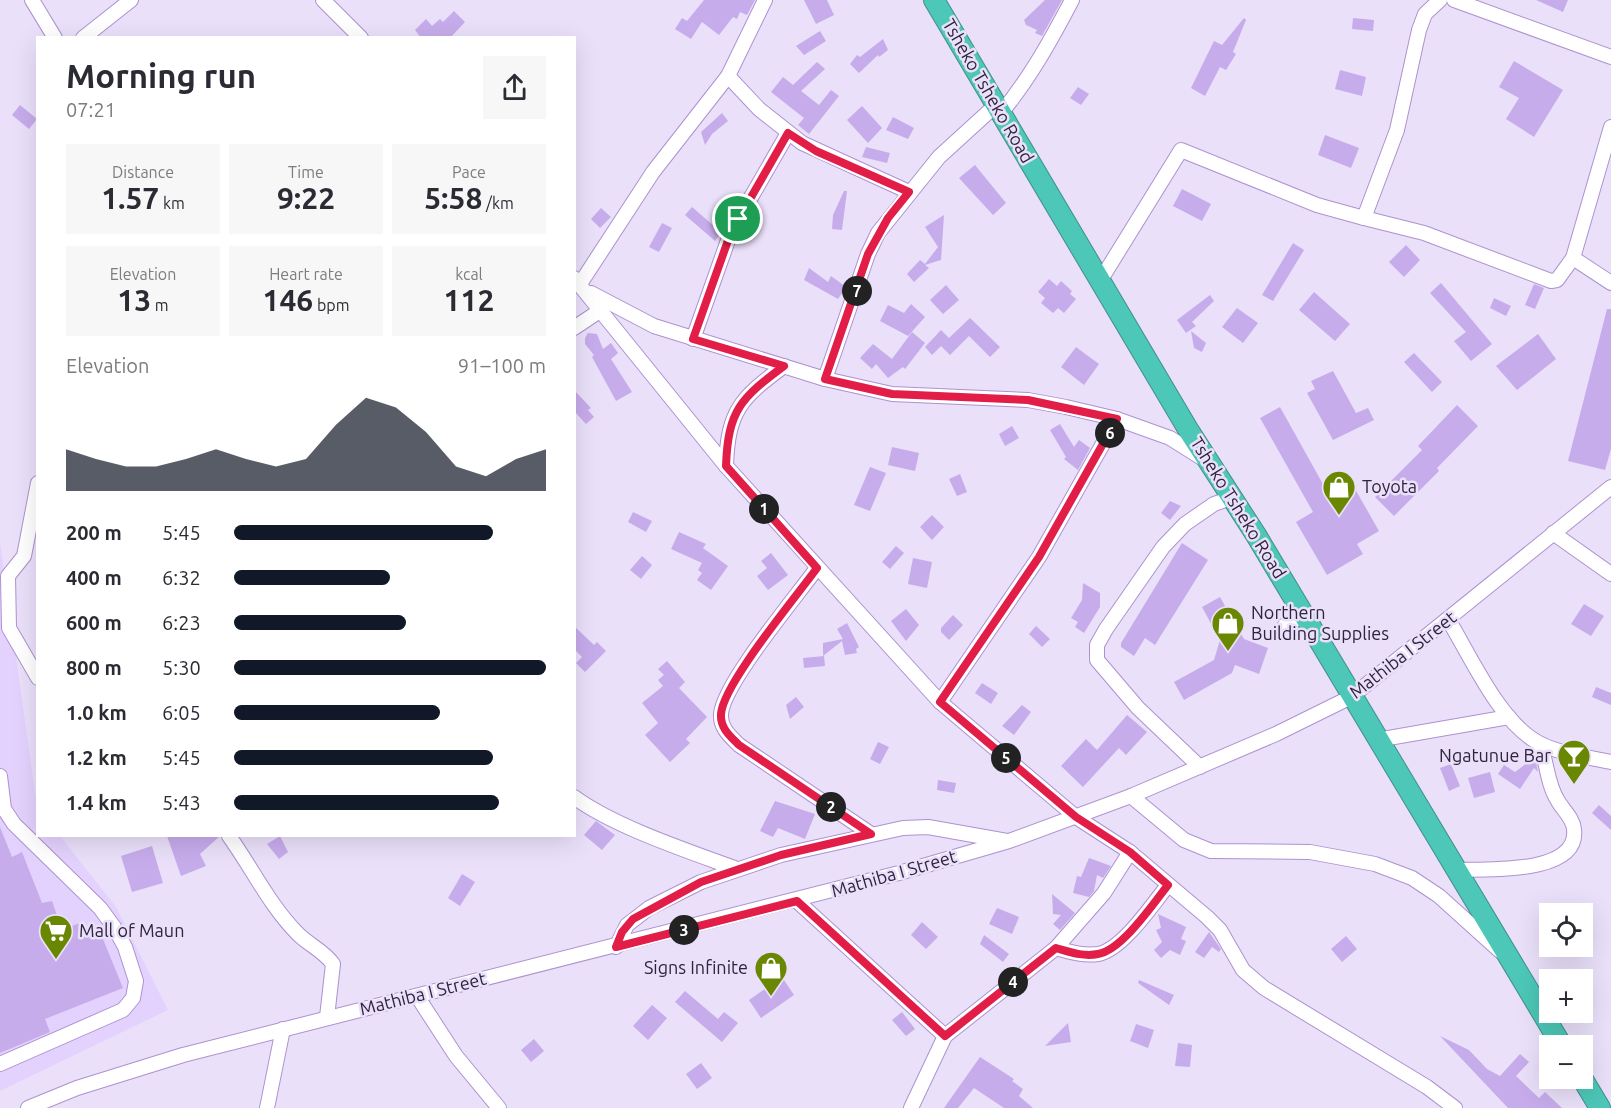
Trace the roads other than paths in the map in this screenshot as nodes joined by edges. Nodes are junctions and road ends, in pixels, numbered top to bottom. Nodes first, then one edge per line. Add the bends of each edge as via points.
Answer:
1 (32, 0) edge
2 (131, 0) edge
3 (323, 0) edge
4 (765, 0) edge
5 (1072, 0) edge
6 (1440, 0) edge
7 (1454, 0) edge
8 (940, 4) edge
9 (54, 36) edge
10 (85, 36) edge
11 (360, 36) edge
12 (1611, 57) edge
13 (728, 76) junction
14 (998, 109) junction
15 (1611, 127) edge
16 (788, 133) junction
17 (909, 192) junction
18 (1364, 218) junction
19 (1573, 258) junction
20 (1100, 280) junction
21 (1611, 283) edge
22 (579, 284) edge
23 (601, 310) junction
24 (576, 327) edge
25 (693, 339) junction
26 (784, 366) junction
27 (825, 379) junction
28 (1117, 419) junction
29 (1212, 464) junction
30 (726, 466) junction
31 (1611, 487) edge
32 (36, 493) edge
33 (1231, 498) junction
34 (1552, 533) junction
35 (817, 568) junction
36 (1611, 574) edge
37 (1304, 616) junction
38 (1449, 621) junction
39 (1285, 625) dead end
40 (36, 675) edge
41 (1351, 697) junction
42 (940, 702) junction
43 (1509, 717) junction
44 (1377, 740) junction
45 (1540, 744) junction
46 (1611, 762) edge
47 (1200, 767) junction
48 (0, 776) edge
49 (1131, 796) junction
50 (576, 798) edge
51 (1076, 817) junction
52 (871, 834) junction
53 (230, 837) edge
54 (1009, 841) junction
55 (1130, 852) junction
56 (737, 869) junction
57 (1456, 870) junction
58 (1168, 885) junction
59 (797, 901) junction
60 (616, 947) junction
61 (1056, 948) junction
62 (1511, 960) junction
63 (417, 996) junction
64 (327, 1017) junction
65 (283, 1029) junction
66 (1555, 1035) edge
67 (945, 1036) junction
68 (0, 1064) edge
69 (1589, 1089) edge
70 (28, 1108) edge
71 (267, 1108) edge
72 (498, 1108) edge
73 (911, 1108) edge
74 (1455, 1108) edge
75 (1600, 1108) edge

1 - 9 street
2 - 10 street
3 - 11 street
4 - 13 street
5 - 14 street via 1024,85
6 - 18 street via 1425,14 1419,30 1397,130
7 - 12 street
8 - 14 highway, Tsheko Tsheko Road
13 - 16 street
13 - 22 street via 653,172
14 - 17 street via 939,157
14 - 20 highway, Tsheko Tsheko Road
15 - 19 street
16 - 17 street via 816,151
16 - 25 street via 731,232
17 - 27 street via 888,218 868,254
18 - 19 street via 1424,233 1551,281 1562,276
18 - 20 street via 1317,205 1181,150
19 - 21 street
20 - 29 highway, Tsheko Tsheko Road
22 - 23 street
22 - 25 street via 629,315
23 - 24 street
23 - 30 street
25 - 26 street
26 - 27 street
26 - 30 street via 750,391 738,409 727,445
27 - 28 street via 892,394 1028,400
28 - 29 street via 1170,438
28 - 42 street via 1039,557
29 - 33 highway, Tsheko Tsheko Road
30 - 35 street
31 - 34 street, Mathiba I Street
32 - 40 street via 24,556 8,576 9,628
33 - 37 highway, Tsheko Tsheko Road
33 - 47 street via 1214,504 1185,524 1163,547 1106,629 1095,653 1138,708
34 - 36 street
34 - 38 street, Mathiba I Street
35 - 42 street
35 - 52 street via 729,688 722,724 739,745
37 - 39 street
37 - 41 highway, Tsheko Tsheko Road
38 - 41 street, Mathiba I Street
38 - 43 street
41 - 44 highway, Tsheko Tsheko Road
41 - 47 street, Mathiba I Street
42 - 51 street
43 - 44 street
43 - 45 street
44 - 57 highway, Tsheko Tsheko Road
45 - 46 street
45 - 57 street via 1550,787 1573,822 1574,841 1570,850 1528,867
47 - 49 street, Mathiba I Street
48 - 68 street via 4,809 14,824 100,908 125,947 136,981 133,998 123,1010
49 - 51 street, Mathiba I Street
49 - 62 street via 1184,840 1211,851 1310,852 1375,864 1412,878 1439,896
50 - 56 street via 627,826
51 - 54 street, Mathiba I Street
51 - 55 street
52 - 54 street via 928,827
52 - 56 street
53 - 64 street via 276,908 298,934 333,964
54 - 59 street, Mathiba I Street
55 - 58 street
55 - 61 street via 1104,893
56 - 60 street via 649,908 627,925
57 - 62 highway, Tsheko Tsheko Road
58 - 61 street via 1127,934 1100,954 1082,955
58 - 74 street via 1220,930 1233,958 1264,988
59 - 60 street, Mathiba I Street
59 - 67 street
60 - 63 street, Mathiba I Street
61 - 67 street
62 - 66 highway, Tsheko Tsheko Road
63 - 64 street, Mathiba I Street
63 - 72 street via 456,1056
64 - 65 street, Mathiba I Street
65 - 70 street, Mathiba I Street via 76,1088
65 - 71 street
67 - 73 street
69 - 75 highway

